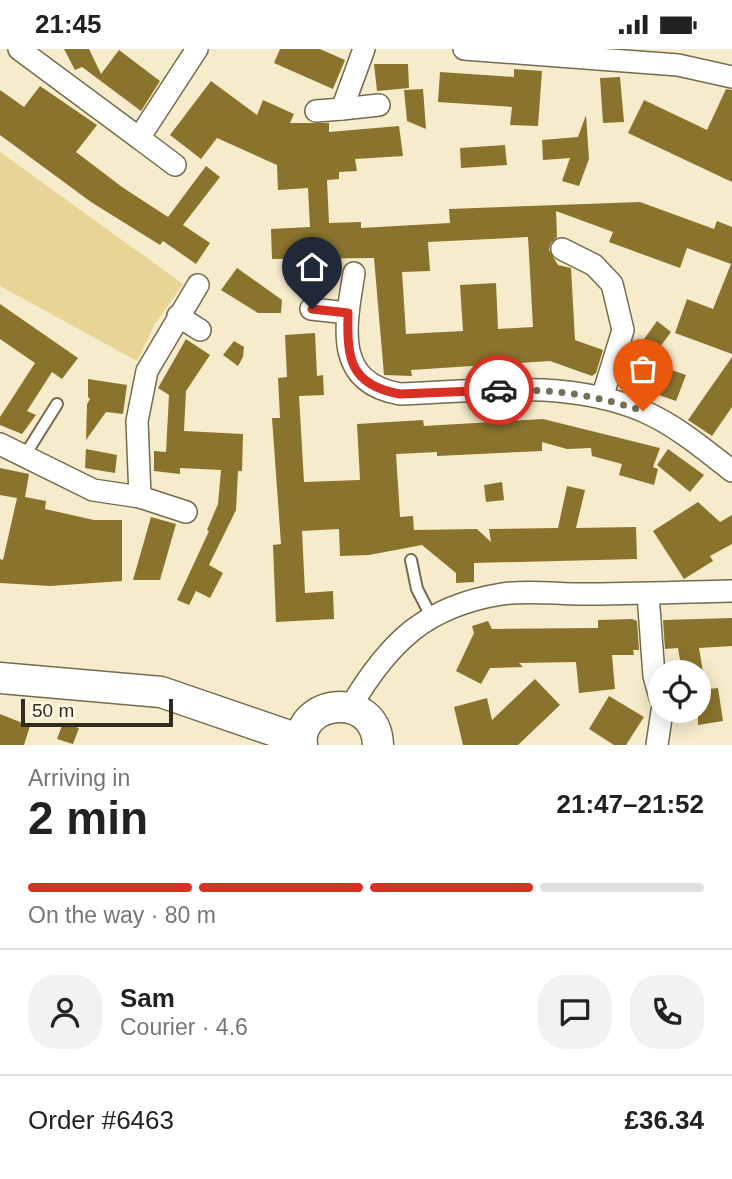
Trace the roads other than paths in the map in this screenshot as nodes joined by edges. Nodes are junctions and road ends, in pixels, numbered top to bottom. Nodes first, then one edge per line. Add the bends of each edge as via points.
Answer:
1 (19, 49) edge
2 (197, 49) edge
3 (364, 49) edge
4 (464, 49) edge
5 (515, 51) edge
6 (732, 77) edge
7 (379, 105) dead end
8 (342, 109) junction
9 (316, 111) dead end
10 (139, 138) junction
11 (175, 165) dead end
12 (562, 249) dead end
13 (354, 273) dead end
14 (198, 285) dead end
15 (312, 309) dead end
16 (348, 313) junction
17 (178, 316) junction
18 (200, 330) dead end
19 (602, 398) junction
20 (57, 404) dead end
21 (1, 449) edge
22 (25, 456) junction
23 (732, 471) edge
24 (140, 497) junction
25 (186, 512) dead end
26 (411, 560) dead end
27 (732, 591) edge
28 (648, 594) junction
29 (431, 616) junction
30 (653, 660) edge
31 (0, 678) edge
32 (351, 706) junction
33 (660, 723) edge
34 (302, 742) edge
35 (378, 745) edge
36 (657, 745) edge

1 - 10 street
2 - 10 street
3 - 8 street
4 - 5 street
5 - 6 street via 678,65
7 - 8 street
8 - 9 street
10 - 11 street
12 - 19 street via 594,265 612,284 622,330
13 - 16 street
14 - 17 street
15 - 16 street
16 - 19 street via 347,352 359,375 384,391 559,390
17 - 18 street
17 - 24 street via 147,371 137,421
19 - 23 street via 643,411 689,436
20 - 22 lane
21 - 22 street
22 - 24 street via 93,490
24 - 25 street
26 - 29 lane via 417,589
27 - 28 street
28 - 29 street via 504,594
28 - 30 street
29 - 32 street via 385,654
31 - 34 street via 161,692
32 - 34 street via 324,709 310,720
32 - 35 street via 369,719
33 - 36 street

